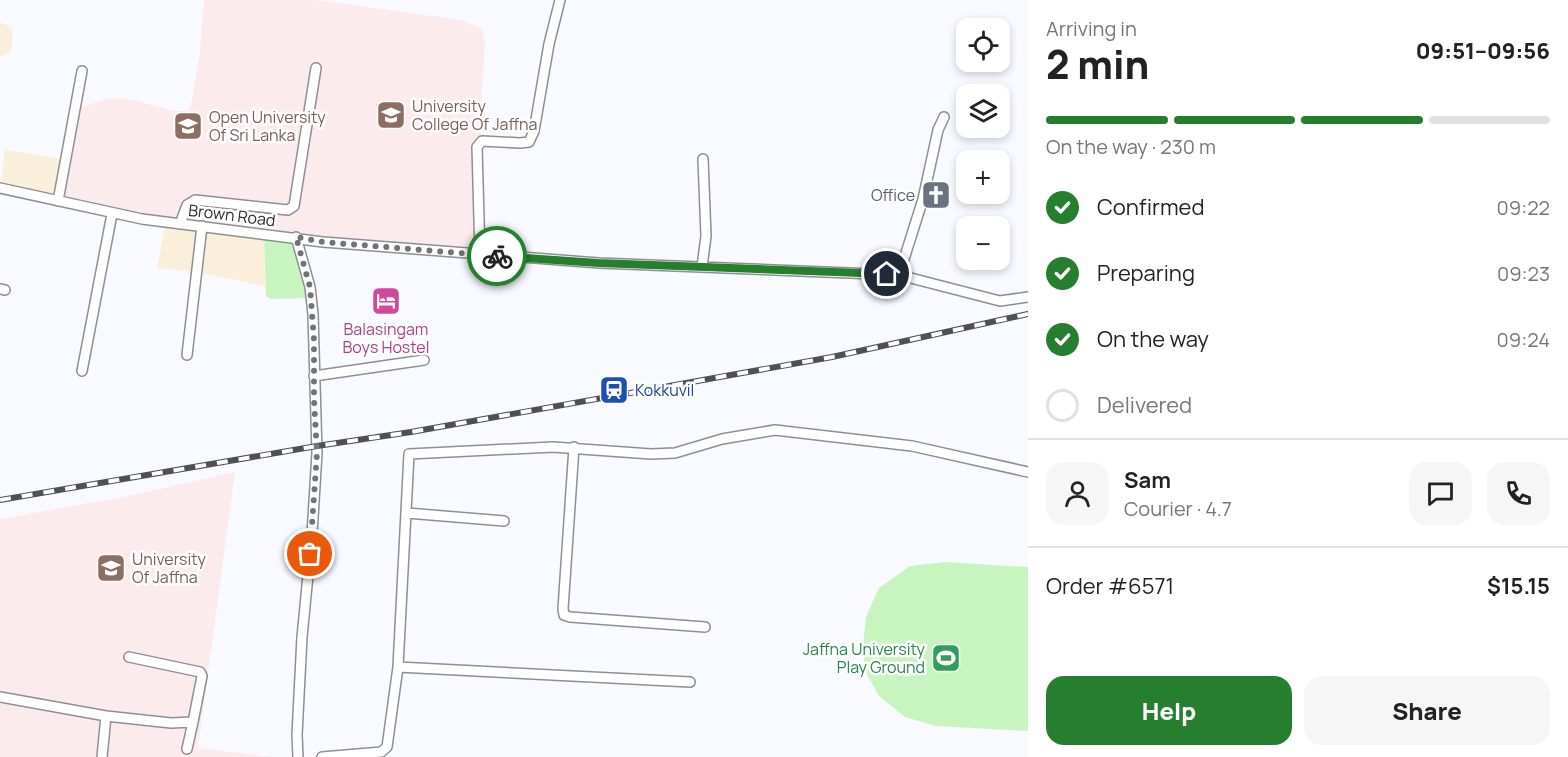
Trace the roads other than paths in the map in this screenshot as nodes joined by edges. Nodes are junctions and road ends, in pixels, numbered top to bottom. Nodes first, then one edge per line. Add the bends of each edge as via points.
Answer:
1 (560, 0) edge
2 (316, 68) dead end
3 (82, 71) dead end
4 (944, 117) dead end
5 (702, 159) dead end
6 (0, 188) edge
7 (58, 201) junction
8 (112, 214) junction
9 (180, 224) junction
10 (201, 226) junction
11 (296, 237) junction
12 (480, 255) junction
13 (702, 267) junction
14 (899, 275) junction
15 (1028, 297) edge
16 (187, 356) dead end
17 (423, 360) dead end
18 (82, 371) dead end
19 (314, 376) junction
20 (574, 447) junction
21 (1028, 472) edge
22 (407, 513) junction
23 (504, 521) dead end
24 (705, 627) dead end
25 (129, 657) dead end
26 (398, 667) junction
27 (690, 682) dead end
28 (0, 697) edge
29 (106, 716) junction
30 (193, 722) junction
31 (188, 749) dead end
32 (102, 757) edge
33 (298, 757) edge
34 (322, 757) edge

1 - 12 street via 529,142 482,141 477,147
2 - 9 street via 294,206 288,210 195,200 187,205
3 - 7 street
4 - 14 street
5 - 13 street via 706,236
6 - 7 street, Brown Road
7 - 8 street, Brown Road
8 - 9 street, Brown Road
8 - 18 street
9 - 10 street, Brown Road
10 - 11 street, Brown Road
10 - 16 street
11 - 12 street, Brown Road
11 - 19 street via 310,287
12 - 13 street, Brown Road
13 - 14 street, Brown Road
14 - 15 street, Brown Road via 999,301
17 - 19 street
19 - 33 street via 317,453 302,637
20 - 21 street via 675,453 775,430 912,446
20 - 22 street via 409,454
20 - 24 street via 564,615
22 - 23 street
22 - 26 street
25 - 30 street via 200,672
26 - 27 street
26 - 34 street via 387,747 381,752
28 - 29 street
29 - 30 street
29 - 32 street
30 - 31 street

